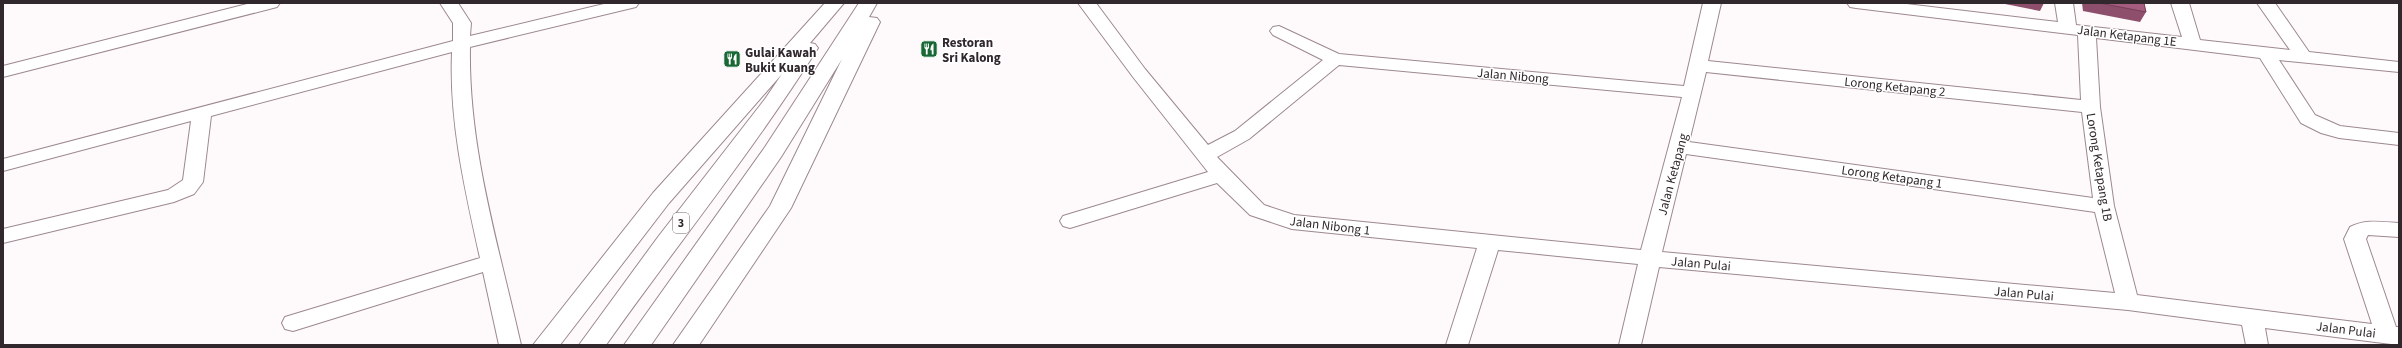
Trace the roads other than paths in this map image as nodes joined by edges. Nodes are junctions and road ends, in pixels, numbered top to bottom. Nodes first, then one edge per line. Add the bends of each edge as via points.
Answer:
1 (271, 3) edge
2 (449, 3) edge
3 (630, 3) edge
4 (836, 3) edge
5 (868, 3) edge
6 (879, 3) edge
7 (1087, 3) edge
8 (1712, 3) edge
9 (1856, 3) edge
10 (2064, 3) edge
11 (2180, 3) edge
12 (2266, 3) edge
13 (1896, 5) edge
14 (1980, 10) edge
15 (2068, 28) junction
16 (2087, 30) junction
17 (1279, 31) dead end
18 (461, 44) junction
19 (2193, 44) junction
20 (2266, 53) junction
21 (2302, 56) junction
22 (1335, 58) junction
23 (1700, 66) junction
24 (2399, 67) edge
25 (3, 72) edge
26 (1692, 92) junction
27 (2091, 107) junction
28 (202, 112) junction
29 (2399, 139) edge
30 (1680, 147) junction
31 (1205, 155) junction
32 (3, 165) edge
33 (1221, 175) junction
34 (2104, 206) junction
35 (1070, 221) dead end
36 (2399, 230) edge
37 (3, 236) edge
38 (1490, 242) junction
39 (1648, 258) junction
40 (491, 262) junction
41 (2128, 302) junction
42 (2252, 317) junction
43 (293, 324) dead end
44 (2393, 335) edge
45 (510, 345) edge
46 (546, 345) edge
47 (592, 345) edge
48 (637, 345) edge
49 (686, 345) edge
50 (1457, 345) edge
51 (1630, 345) edge
52 (2257, 345) edge

1 - 25 street
2 - 18 street via 462,23
3 - 18 street
4 - 46 highway via 661,198
4 - 47 highway, 3 via 773,103
5 - 48 highway via 773,152
6 - 49 highway via 780,208
7 - 31 street, Jalan Nibong 1
8 - 23 street, Jalan Ketapang
9 - 13 street, Jalan Ketapang 1E
10 - 15 street
11 - 19 street
12 - 21 street
13 - 14 street, Jalan Ketapang 1E
14 - 15 street, Jalan Ketapang 1E
15 - 16 street, Jalan Ketapang 1E
16 - 19 street, Jalan Ketapang 1E
16 - 27 street, Lorong Ketapang 1B
17 - 22 street
18 - 28 street
18 - 40 street via 460,86 471,170
19 - 20 street, Jalan Ketapang 1E
20 - 21 street, Jalan Ketapang 1E
20 - 29 street via 2308,119 2317,126
21 - 24 street, Jalan Ketapang 1E
22 - 26 street, Jalan Nibong
22 - 31 street via 1242,136
23 - 26 street, Jalan Ketapang
23 - 27 street, Lorong Ketapang 2
26 - 30 street, Jalan Ketapang
27 - 34 street, Lorong Ketapang 1B
28 - 32 street
28 - 37 street via 192,182 188,189 174,195
30 - 34 street, Lorong Ketapang 1
30 - 39 street, Jalan Ketapang
31 - 33 street, Jalan Nibong 1
33 - 35 street
33 - 38 street, Jalan Nibong 1 via 1257,210 1292,222
34 - 41 street, Lorong Ketapang 1B
36 - 44 street via 2365,228 2357,232 2355,239
38 - 39 street, Jalan Nibong 1
38 - 50 street
39 - 41 street, Jalan Pulai
39 - 51 street, Jalan Ketapang
40 - 43 street
40 - 45 street
41 - 42 street, Jalan Pulai
42 - 44 street, Jalan Pulai
42 - 52 street

